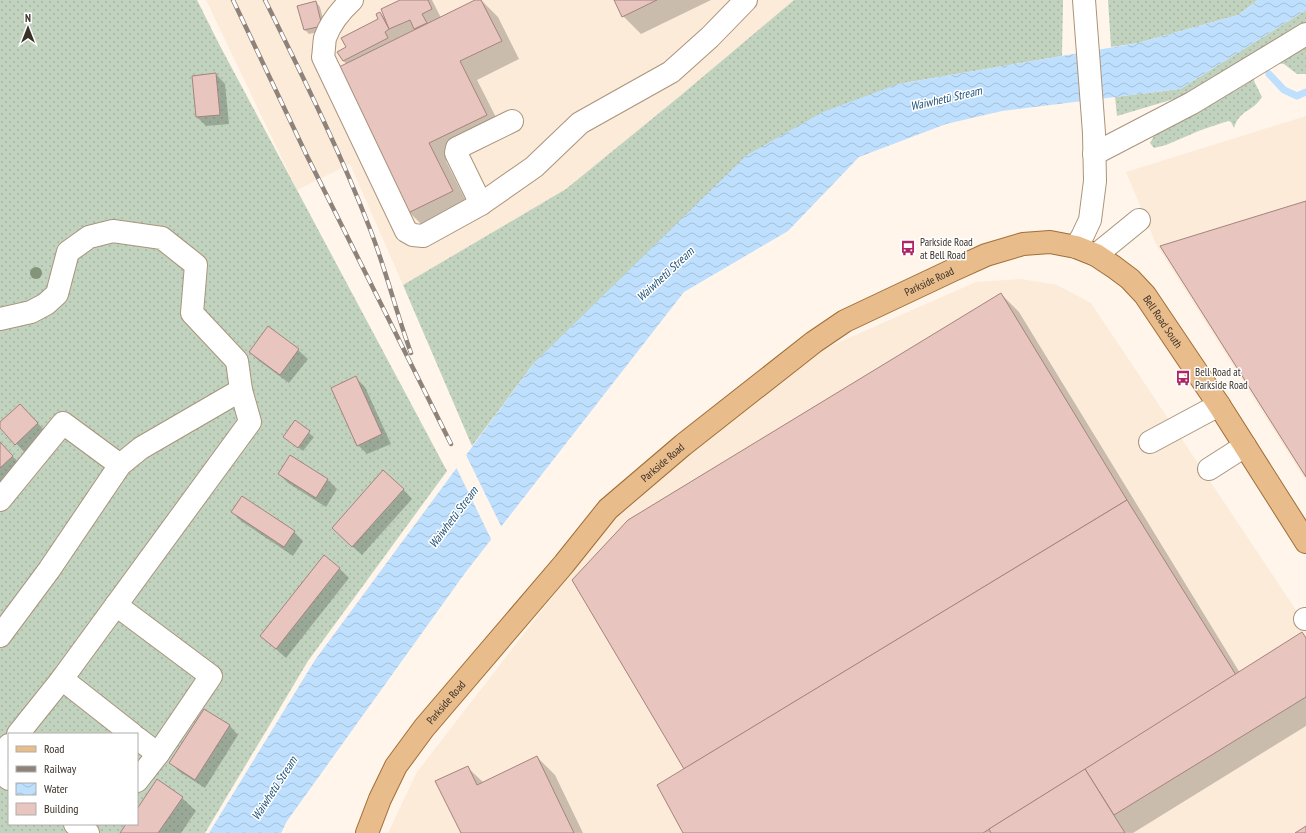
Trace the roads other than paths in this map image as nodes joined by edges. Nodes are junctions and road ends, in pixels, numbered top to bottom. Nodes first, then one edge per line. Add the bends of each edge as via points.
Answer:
1 (352, 0) edge
2 (746, 0) edge
3 (1084, 0) edge
4 (1306, 34) edge
5 (512, 121) dead end
6 (1094, 154) junction
7 (481, 204) junction
8 (1139, 220) dead end
9 (1076, 247) junction
10 (1096, 255) junction
11 (0, 319) edge
12 (241, 390) junction
13 (1220, 405) junction
14 (1150, 442) dead end
15 (1245, 446) junction
16 (120, 464) junction
17 (1209, 469) dead end
18 (0, 500) edge
19 (1306, 542) edge
20 (116, 605) junction
21 (0, 636) edge
22 (62, 679) junction
23 (19, 733) edge
24 (131, 733) edge
25 (138, 739) edge
26 (8, 746) edge
27 (158, 754) junction
28 (0, 756) edge
29 (138, 780) edge
30 (76, 825) edge
31 (102, 825) edge
32 (88, 833) edge
33 (96, 833) edge
34 (367, 833) edge

1 - 7 street via 331,26 325,39 323,57 406,231 423,236
2 - 7 street via 671,72 580,123 534,167
3 - 6 street
4 - 6 street via 1192,103
5 - 7 street via 457,148 456,153
6 - 9 street via 1095,181 1090,220
8 - 10 street
9 - 10 main road, Bell Road South
9 - 34 main road, Parkside Road via 1050,242 1023,244 986,255 845,321 814,342 683,445 608,509 424,728 396,766
10 - 13 main road, Bell Road South via 1130,279 1145,295
11 - 12 street via 31,312 57,294 68,252 88,237 113,231 162,238 196,265 192,313 237,361
12 - 16 street via 141,448
12 - 20 street via 250,422
13 - 14 street
13 - 15 main road, Bell Road South
15 - 17 street
15 - 19 main road, Bell Road South
16 - 18 street via 63,423
16 - 21 street via 49,570
20 - 22 street
20 - 27 street via 211,676
22 - 23 street
22 - 24 street
25 - 27 street
26 - 28 street
27 - 29 street
30 - 32 street
31 - 33 street

